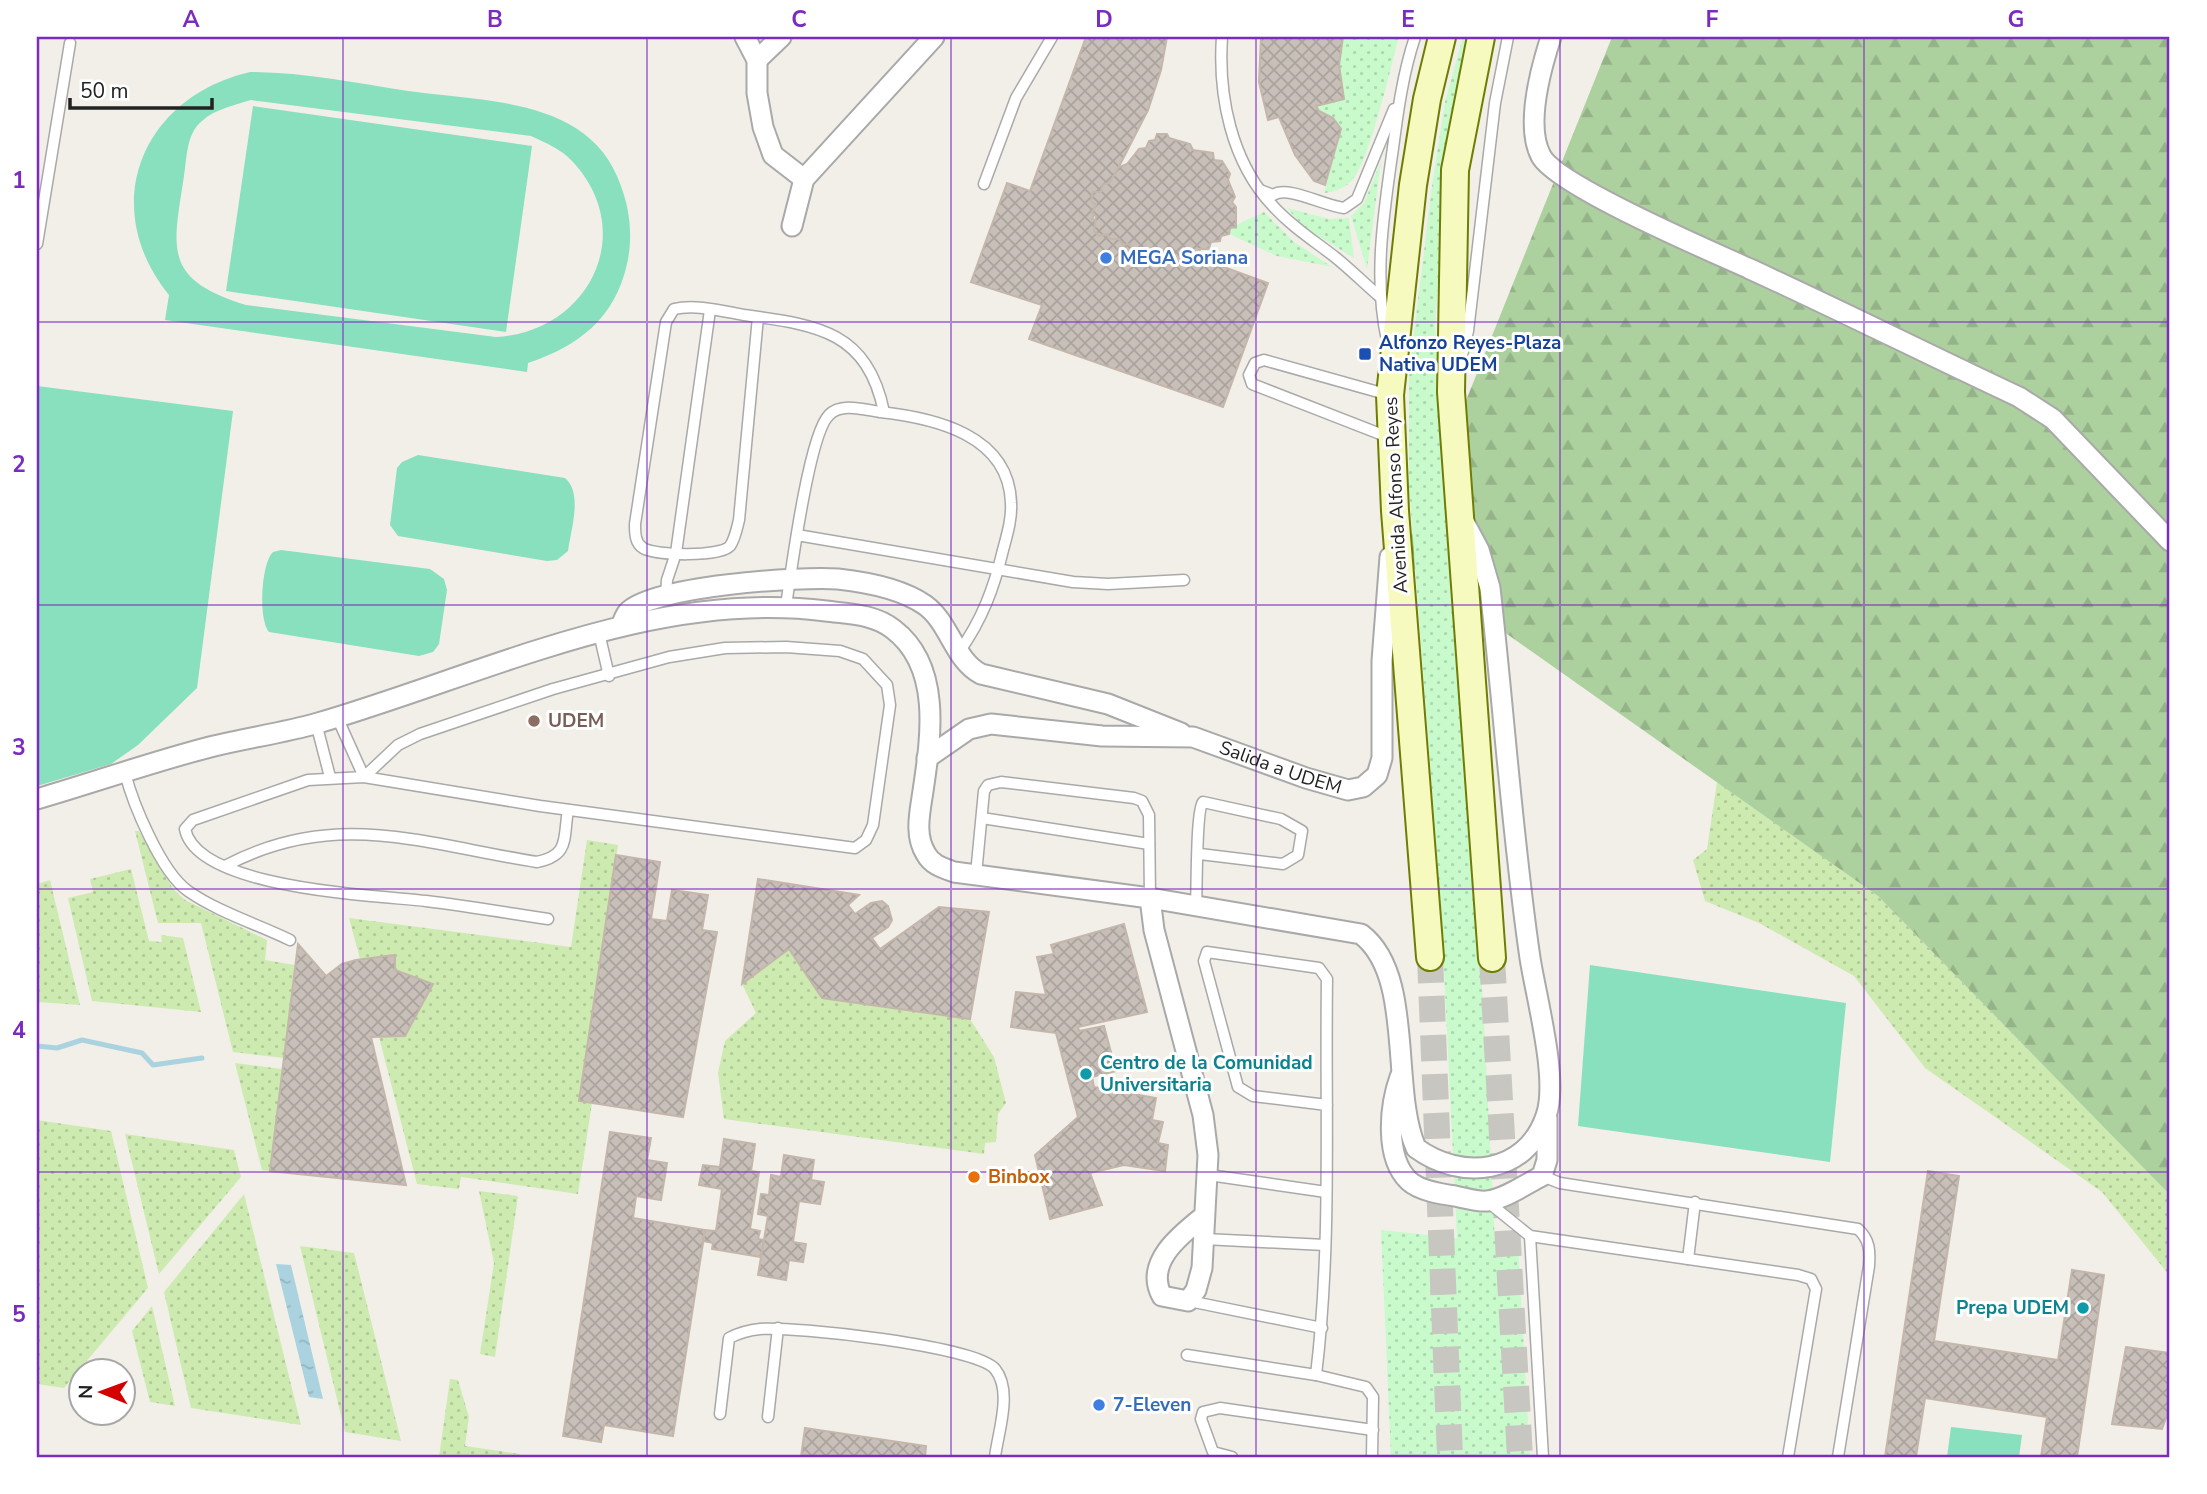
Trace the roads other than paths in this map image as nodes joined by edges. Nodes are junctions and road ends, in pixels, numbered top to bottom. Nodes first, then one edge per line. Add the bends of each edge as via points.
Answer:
1 (745, 37) edge
2 (781, 37) edge
3 (934, 37) edge
4 (1052, 37) edge
5 (1222, 37) edge
6 (1415, 37) edge
7 (1442, 37) edge
8 (1481, 37) edge
9 (1508, 37) edge
10 (1550, 37) edge
11 (70, 43) dead end
12 (757, 60) junction
13 (1399, 99) junction
14 (37, 162) edge
15 (50, 164) junction
16 (804, 179) junction
17 (984, 184) dead end
18 (1260, 190) junction
19 (792, 226) dead end
20 (38, 232) edge
21 (37, 244) edge
22 (1379, 296) junction
23 (710, 310) junction
24 (758, 317) junction
25 (1392, 364) junction
26 (1451, 392) junction
27 (1390, 395) junction
28 (884, 412) junction
29 (1391, 438) junction
30 (1395, 511) junction
31 (1460, 516) junction
32 (797, 535) junction
33 (2170, 541) edge
34 (676, 553) junction
35 (999, 569) junction
36 (790, 579) junction
37 (1184, 580) dead end
38 (666, 595) junction
39 (786, 606) junction
40 (621, 626) junction
41 (599, 633) junction
42 (959, 652) junction
43 (610, 676) junction
44 (337, 717) junction
45 (316, 723) junction
46 (1193, 737) junction
47 (927, 758) junction
48 (125, 773) junction
49 (330, 777) junction
50 (364, 777) junction
51 (37, 799) edge
52 (568, 810) junction
53 (982, 818) junction
54 (1149, 844) junction
55 (1200, 854) junction
56 (225, 866) junction
57 (976, 874) junction
58 (1150, 898) junction
59 (1196, 905) junction
60 (548, 919) dead end
61 (290, 940) dead end
62 (1430, 957) tunnel mouth
63 (1492, 958) tunnel mouth
64 (1402, 1073) junction
65 (1327, 1105) junction
66 (1547, 1115) junction
67 (1209, 1175) junction
68 (1542, 1176) junction
69 (1326, 1192) junction
70 (1487, 1201) junction
71 (1695, 1202) junction
72 (1204, 1216) junction
73 (1530, 1236) junction
74 (1204, 1239) junction
75 (1325, 1245) junction
76 (1688, 1259) junction
77 (1188, 1301) junction
78 (778, 1328) junction
79 (1322, 1328) junction
80 (1187, 1355) dead end
81 (1316, 1375) junction
82 (720, 1414) dead end
83 (768, 1417) dead end
84 (1373, 1430) junction
85 (995, 1457) edge
86 (1232, 1457) edge
87 (1372, 1457) edge
88 (1543, 1457) edge
89 (1788, 1457) edge
90 (1838, 1457) edge

1 - 12 street
2 - 12 street
3 - 16 street
4 - 17 lane via 1016,98
5 - 18 lane via 1220,65 1231,133
6 - 13 lane
7 - 25 main road, Avenida Alfonso Reyes via 1413,185
8 - 26 main road via 1455,170
9 - 26 lane via 1492,123 1468,331
10 - 33 street via 1536,108 1539,150 1554,171 1672,235 2019,397 2053,419
11 - 15 lane
12 - 16 street via 757,93 770,146 774,155
13 - 18 lane via 1357,199 1344,208 1290,191 1273,195
13 - 22 lane
14 - 15 lane
15 - 20 lane
16 - 19 street
18 - 22 lane via 1294,228
20 - 21 lane
22 - 25 lane
23 - 24 lane
23 - 34 lane
23 - 34 lane via 674,309 666,322 635,524 641,548
24 - 28 lane via 799,322 828,331 853,346 879,386
24 - 34 lane via 735,535 720,552
25 - 27 main road, Avenida Alfonso Reyes
26 - 31 main road
27 - 29 main road, Avenida Alfonso Reyes
27 - 29 lane via 1264,360 1255,363 1249,376 1252,384
28 - 32 lane via 843,408 828,415 814,455
28 - 35 lane via 945,425 981,442 1001,468 1009,487 1010,522
29 - 30 main road, Avenida Alfonso Reyes
30 - 46 street, Salida a UDEM via 1382,661 1382,758 1377,775 1348,790
30 - 62 main road, Avenida Alfonso Reyes
31 - 63 main road
31 - 66 street via 1479,550 1490,588 1521,886 1546,1041
32 - 35 lane
32 - 36 lane
34 - 38 lane
35 - 37 lane via 1108,584
35 - 42 lane via 977,626
36 - 38 street
36 - 39 lane
36 - 42 street via 838,579 904,595 939,618
38 - 40 street via 628,611
39 - 40 street via 717,609
39 - 47 street via 871,617 892,628 914,649 929,702
40 - 41 street
41 - 43 lane
41 - 44 street
42 - 46 street via 967,667 981,674 1108,704
43 - 50 lane via 553,689 420,734 391,751
43 - 52 lane via 669,657 725,648 840,651 863,659 887,685 890,705 873,825 866,840 855,848
44 - 45 street
44 - 50 lane
45 - 48 street
45 - 49 lane
46 - 47 street, Salida a UDEM via 1102,736 991,724 969,729
47 - 57 street via 920,843 938,866
48 - 51 street
48 - 61 lane via 131,797 170,871 186,889
49 - 50 lane
49 - 56 lane via 193,820 185,829 188,842 201,855
50 - 52 lane
52 - 56 lane via 561,851 555,859 537,862 401,837 325,833 253,851
53 - 54 lane
53 - 54 lane via 984,791 995,783 1134,797 1146,806
53 - 57 lane
54 - 58 lane
55 - 55 lane via 1198,813 1203,802 1281,819 1302,831 1298,855 1283,864
55 - 59 lane
56 - 60 lane via 270,882 306,888
57 - 58 street
58 - 59 street
58 - 67 street via 1203,1115
59 - 64 street via 1345,929 1374,944 1391,984
64 - 66 street via 1412,1140 1435,1162 1495,1168 1531,1143
64 - 70 street via 1392,1118 1401,1168 1410,1181 1425,1189
65 - 65 lane via 1253,1096 1238,1087 1204,961 1207,952 1301,964 1325,972
65 - 69 lane
66 - 68 street via 1547,1160
67 - 69 lane
67 - 72 street
68 - 70 street
68 - 71 lane via 1560,1183
69 - 75 lane
70 - 73 lane
71 - 76 lane
71 - 90 lane via 1858,1229 1865,1235 1869,1266
72 - 74 street
72 - 77 street via 1170,1248 1155,1274 1162,1296
73 - 76 lane
73 - 88 lane
74 - 75 lane
74 - 77 street via 1200,1278
75 - 79 lane
76 - 89 lane via 1798,1275 1815,1284
77 - 79 lane
78 - 82 lane via 729,1338
78 - 83 lane
78 - 85 lane via 886,1340 983,1360 995,1369 1004,1389
79 - 81 lane
80 - 81 lane
81 - 84 lane via 1356,1382 1371,1391
84 - 86 lane via 1220,1408 1203,1412 1201,1419 1213,1452
84 - 87 lane

